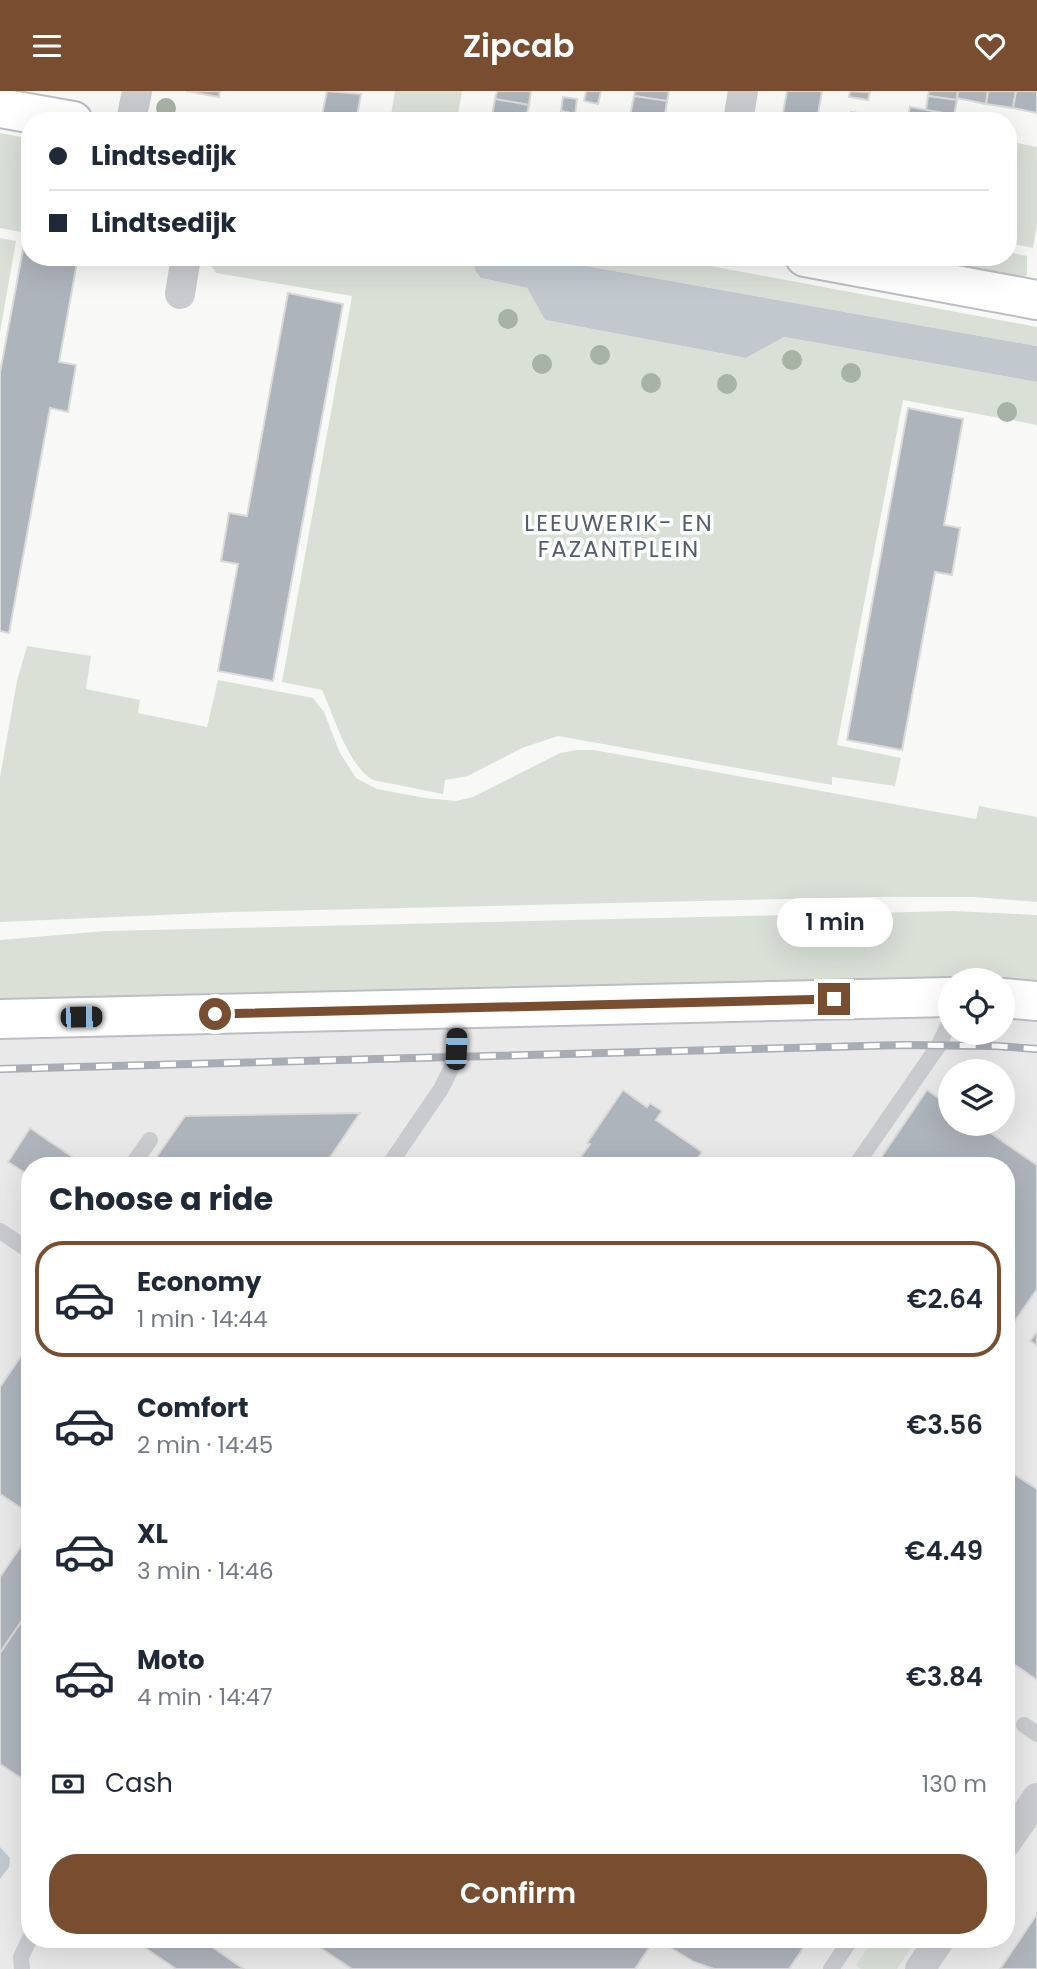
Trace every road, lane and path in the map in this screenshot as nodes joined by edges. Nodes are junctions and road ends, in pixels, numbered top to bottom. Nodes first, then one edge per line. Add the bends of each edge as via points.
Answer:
1 (136, 91) edge
2 (743, 91) edge
3 (0, 108) edge
4 (22, 112) edge
5 (132, 112) edge
6 (740, 112) edge
7 (185, 266) edge
8 (854, 266) edge
9 (180, 294) dead end
10 (1037, 300) edge
11 (938, 997) edge
12 (1015, 999) edge
13 (1037, 1001) edge
14 (457, 1008) junction
15 (0, 1019) edge
16 (939, 1045) edge
17 (150, 1140) dead end
18 (138, 1157) edge
19 (394, 1157) edge
20 (862, 1157) edge
21 (0, 1231) edge
22 (21, 1245) edge
23 (1037, 1798) edge
24 (1015, 1830) edge
25 (25, 1948) edge
26 (845, 1948) edge
27 (934, 1948) edge
28 (22, 1969) edge
29 (831, 1969) edge
30 (920, 1969) edge

1 - 5 street
2 - 6 street
3 - 4 main road
7 - 9 street
8 - 10 main road
11 - 14 main road
12 - 13 main road
14 - 15 main road
14 - 19 lane via 453,1065
16 - 20 lane
17 - 18 lane
21 - 22 lane
23 - 24 street
25 - 28 lane
26 - 29 lane
27 - 30 street

